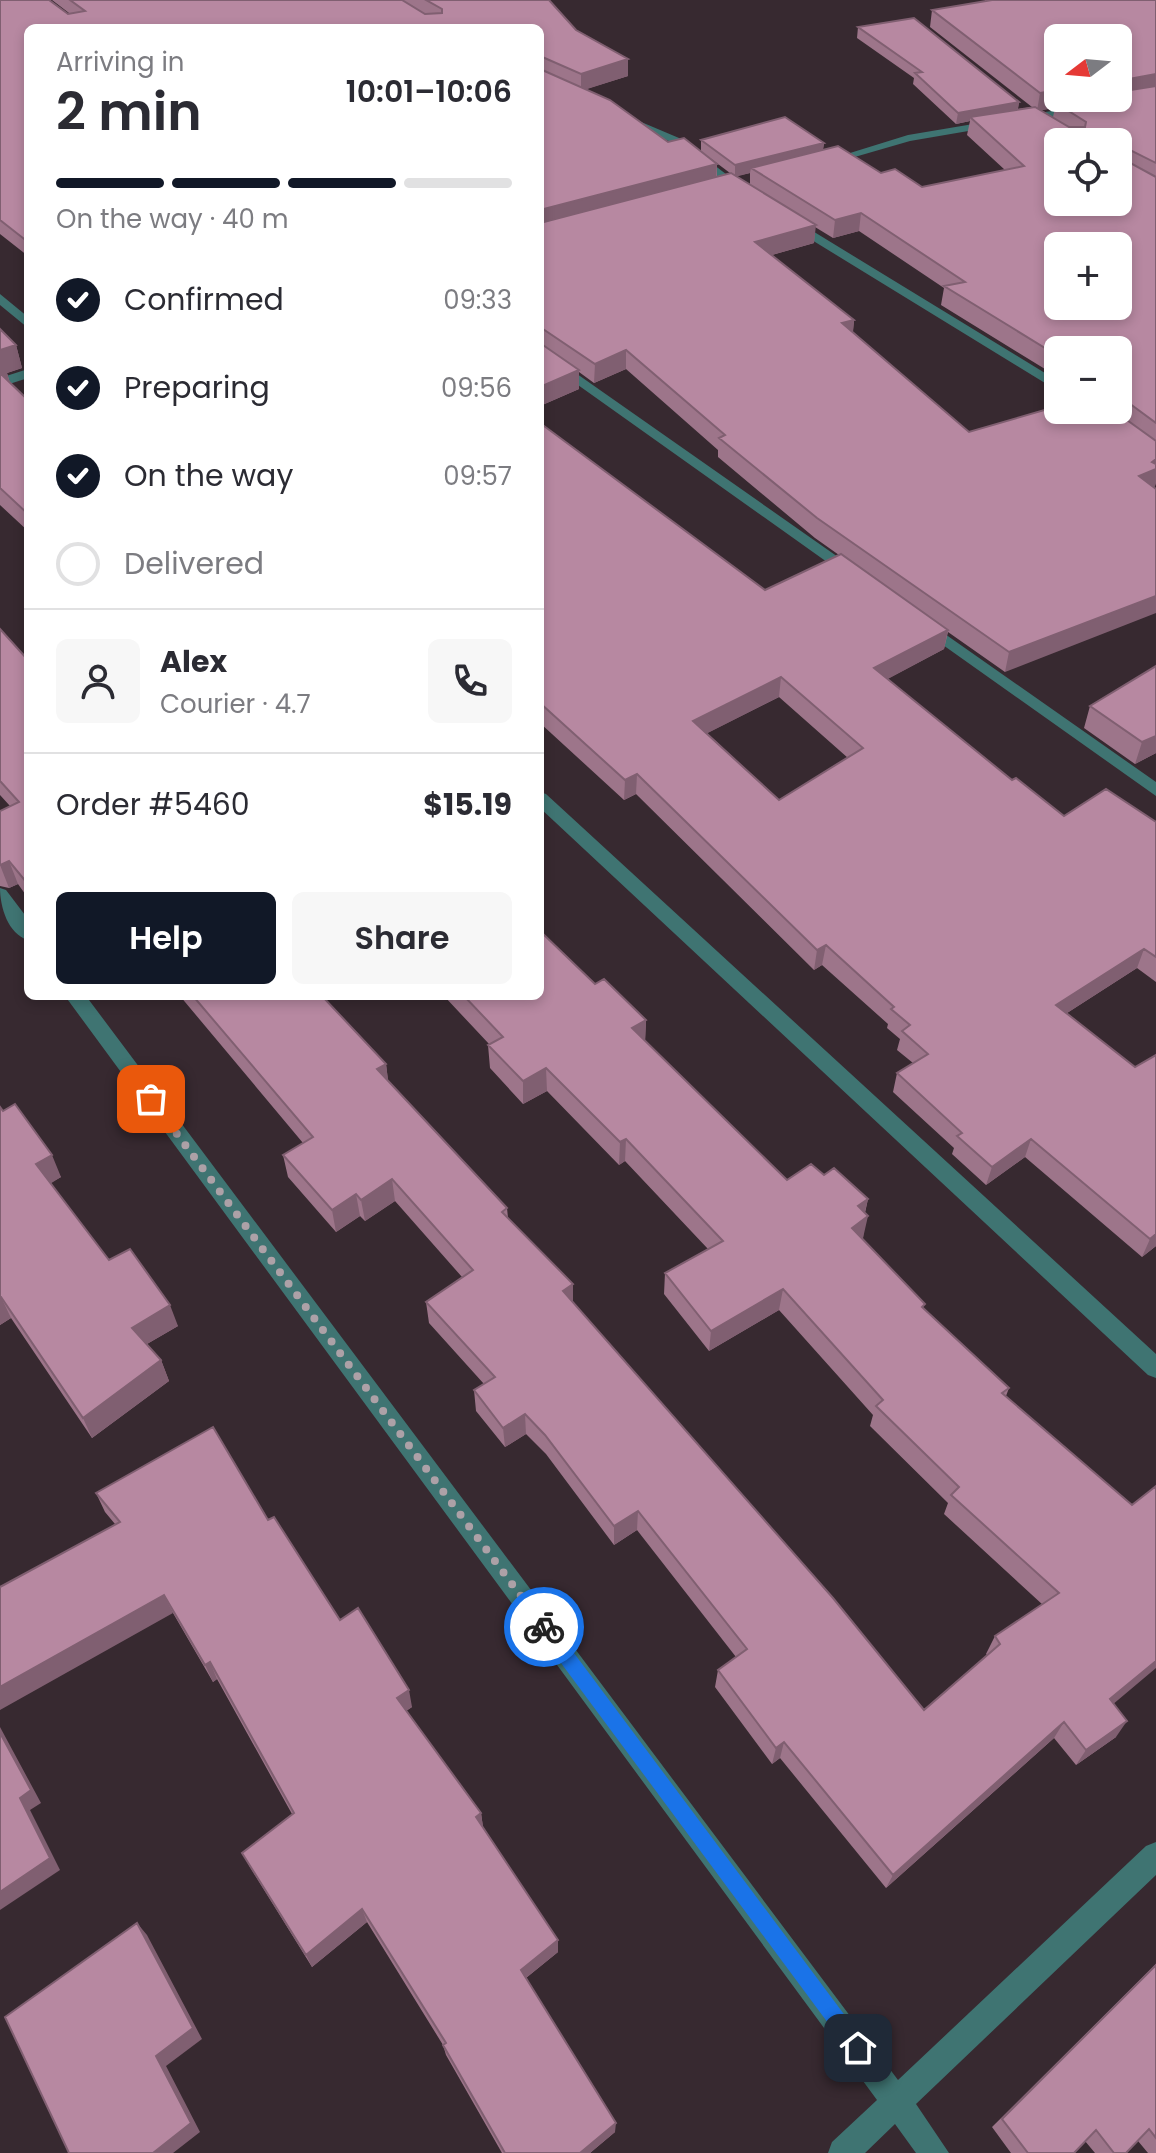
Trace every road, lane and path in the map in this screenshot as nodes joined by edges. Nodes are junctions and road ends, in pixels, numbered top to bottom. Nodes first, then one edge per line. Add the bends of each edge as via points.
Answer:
1 (1021, 107) edge
2 (1064, 112) edge
3 (617, 115) edge
4 (1033, 117) junction
5 (1052, 128) edge
6 (820, 164) edge
7 (754, 177) edge
8 (731, 184) junction
9 (717, 188) edge
10 (758, 201) edge
11 (785, 217) edge
12 (0, 298) edge
13 (24, 320) edge
14 (544, 355) edge
15 (24, 374) edge
16 (1044, 378) edge
17 (0, 383) edge
18 (861, 580) edge
19 (912, 617) edge
20 (1156, 790) edge
21 (544, 802) edge
22 (0, 895) edge
23 (24, 928) edge
24 (78, 1000) edge
25 (1156, 1368) edge
26 (1156, 1856) edge
27 (896, 2099) junction
28 (843, 2153) edge
29 (934, 2153) edge

1 - 4 street
2 - 4 street
3 - 8 street via 675,140
4 - 5 street
4 - 6 street via 908,138
7 - 8 street
8 - 9 street
8 - 10 street
11 - 16 street
12 - 13 street
14 - 18 street
15 - 17 street
19 - 20 street
21 - 25 street
22 - 23 street
24 - 27 street
26 - 27 street
27 - 28 street
27 - 29 street

